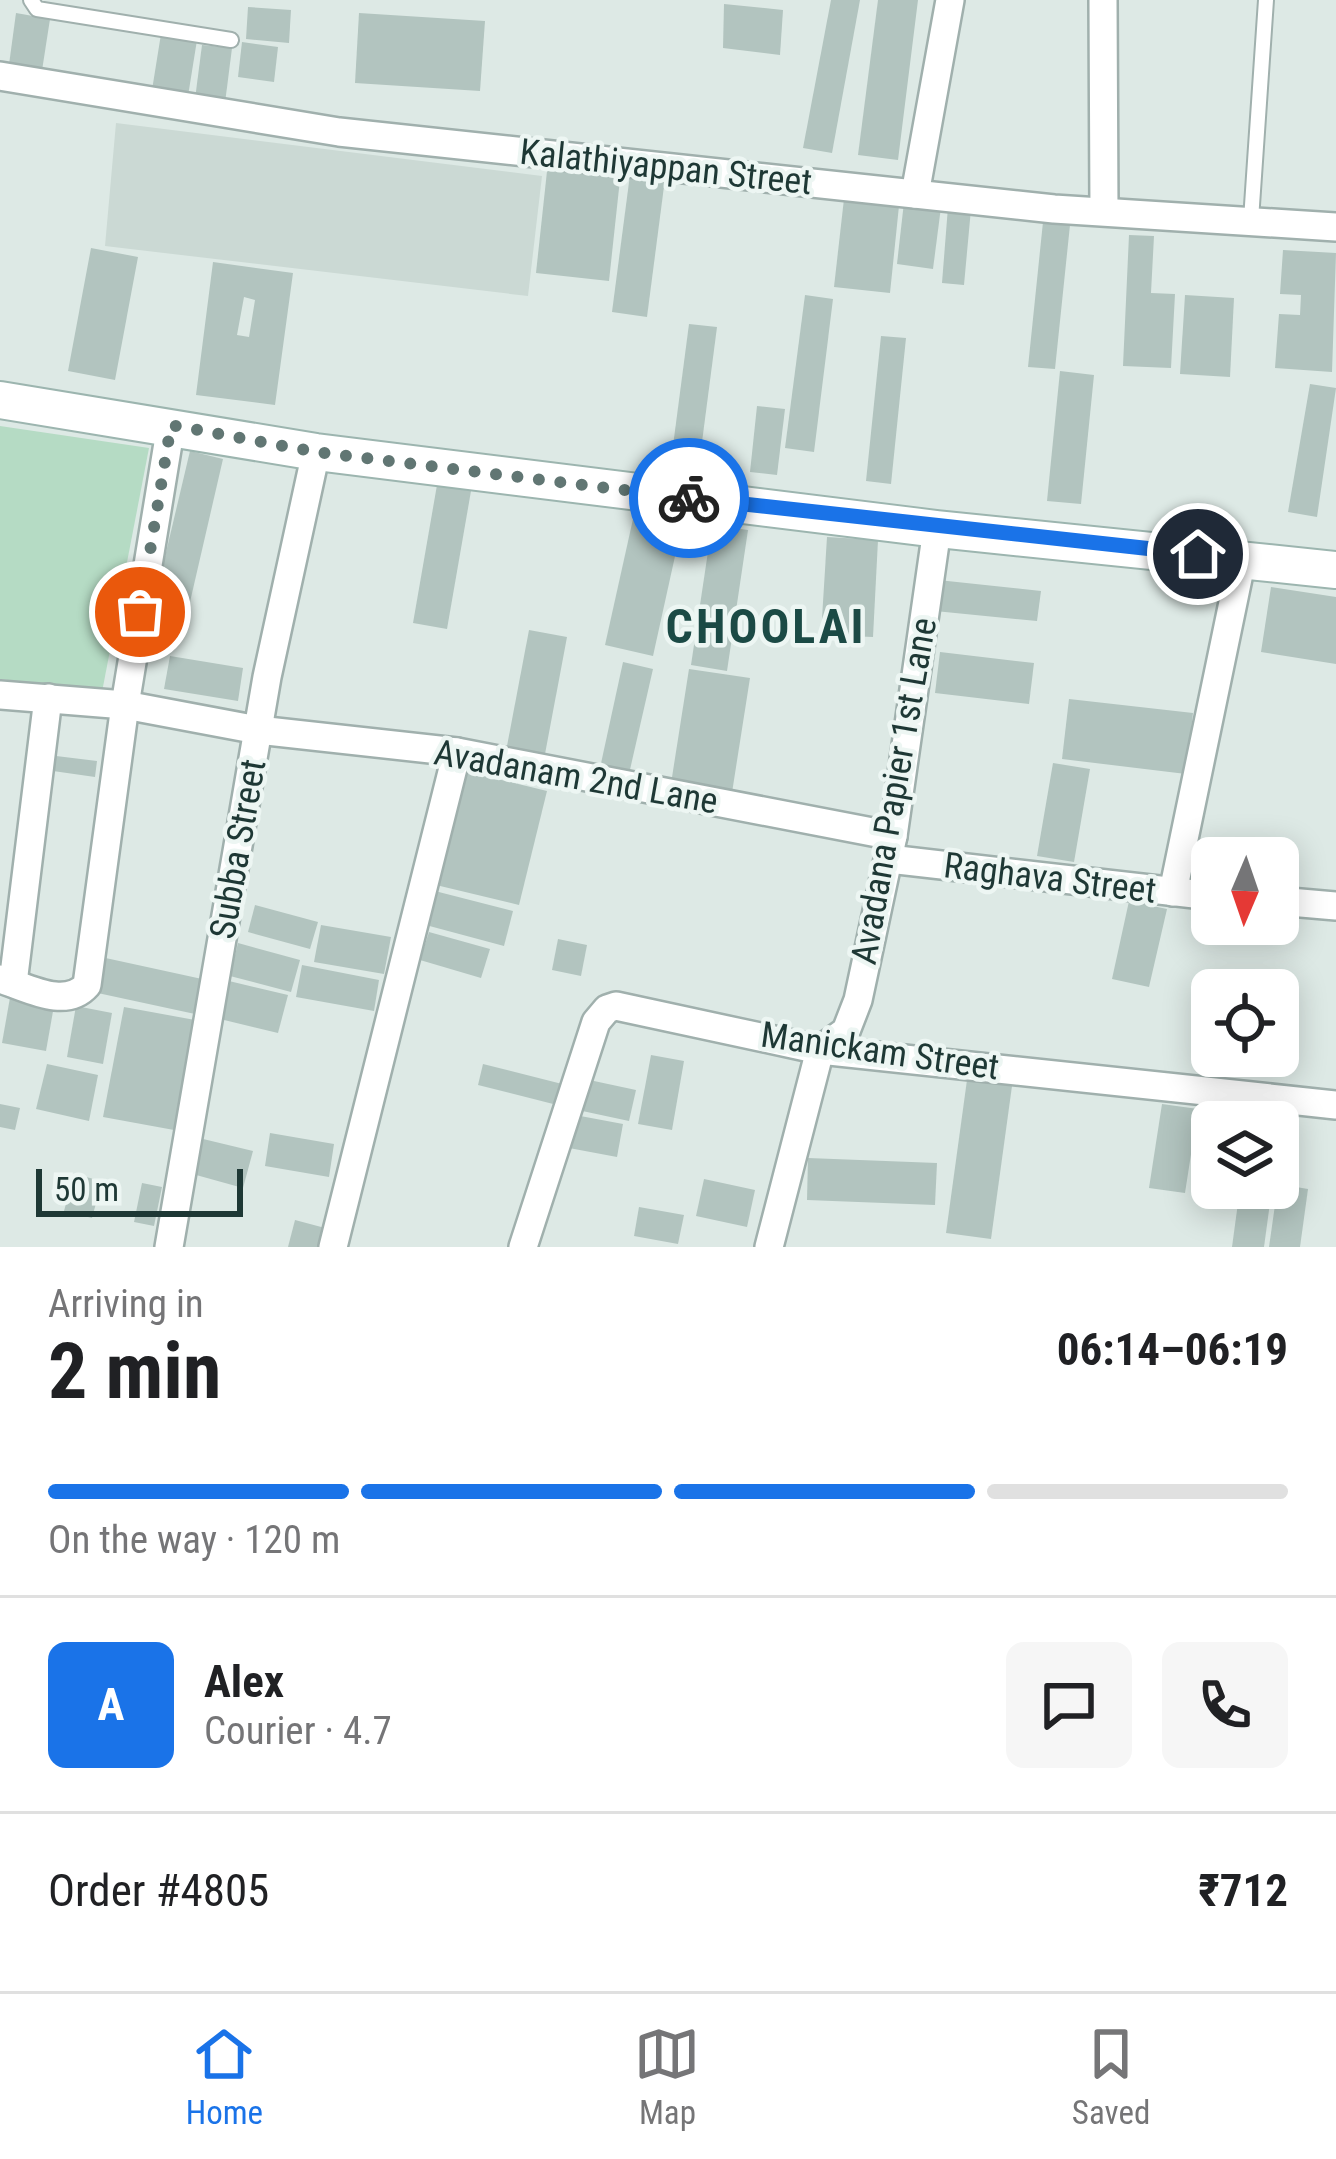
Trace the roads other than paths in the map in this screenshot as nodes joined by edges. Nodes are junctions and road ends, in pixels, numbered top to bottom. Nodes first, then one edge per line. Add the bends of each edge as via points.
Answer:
1 (31, 0) edge
2 (950, 0) edge
3 (1103, 0) edge
4 (1266, 0) edge
5 (231, 40) dead end
6 (0, 76) edge
7 (914, 194) junction
8 (1104, 211) junction
9 (1251, 220) junction
10 (1336, 226) edge
11 (0, 400) edge
12 (171, 425) junction
13 (316, 452) junction
14 (938, 529) junction
15 (1242, 559) junction
16 (1336, 570) edge
17 (0, 695) edge
18 (48, 698) junction
19 (124, 706) junction
20 (258, 730) junction
21 (457, 752) junction
22 (891, 848) junction
23 (1172, 892) junction
24 (1191, 894) edge
25 (1299, 903) edge
26 (1336, 906) edge
27 (6, 981) edge
28 (820, 1050) junction
29 (1336, 1105) edge
30 (170, 1247) edge
31 (333, 1247) edge
32 (523, 1247) edge
33 (769, 1247) edge

1 - 5 lane via 37,9
2 - 7 street
3 - 8 street
4 - 9 lane
6 - 7 street, Kalathiyappan Street via 339,132
7 - 8 street, Kalathiyappan Street
8 - 9 street, Kalathiyappan Street
9 - 10 street, Kalathiyappan Street
11 - 12 street
12 - 13 street
12 - 19 street
13 - 14 street
13 - 20 street, Subba Street
14 - 15 street
14 - 22 street, Avadana Papier 1st Lane
15 - 16 street
15 - 23 street
17 - 18 street, Avadanam 2nd Lane
18 - 19 street, Avadanam 2nd Lane
18 - 27 street
19 - 20 street, Avadanam 2nd Lane
19 - 27 street via 87,985 59,997
20 - 21 street, Avadanam 2nd Lane
20 - 30 street, Subba Street
21 - 22 street, Avadanam 2nd Lane
21 - 31 street
22 - 23 street, Raghava Street
22 - 28 street, Avadana Papier 1st Lane via 858,1000 846,1031
23 - 24 street, Raghava Street
25 - 26 street
28 - 29 street, Manickam Street
28 - 32 street, Manickam Street via 607,1009 596,1022
28 - 33 street, Avadana Papier 1st Lane

